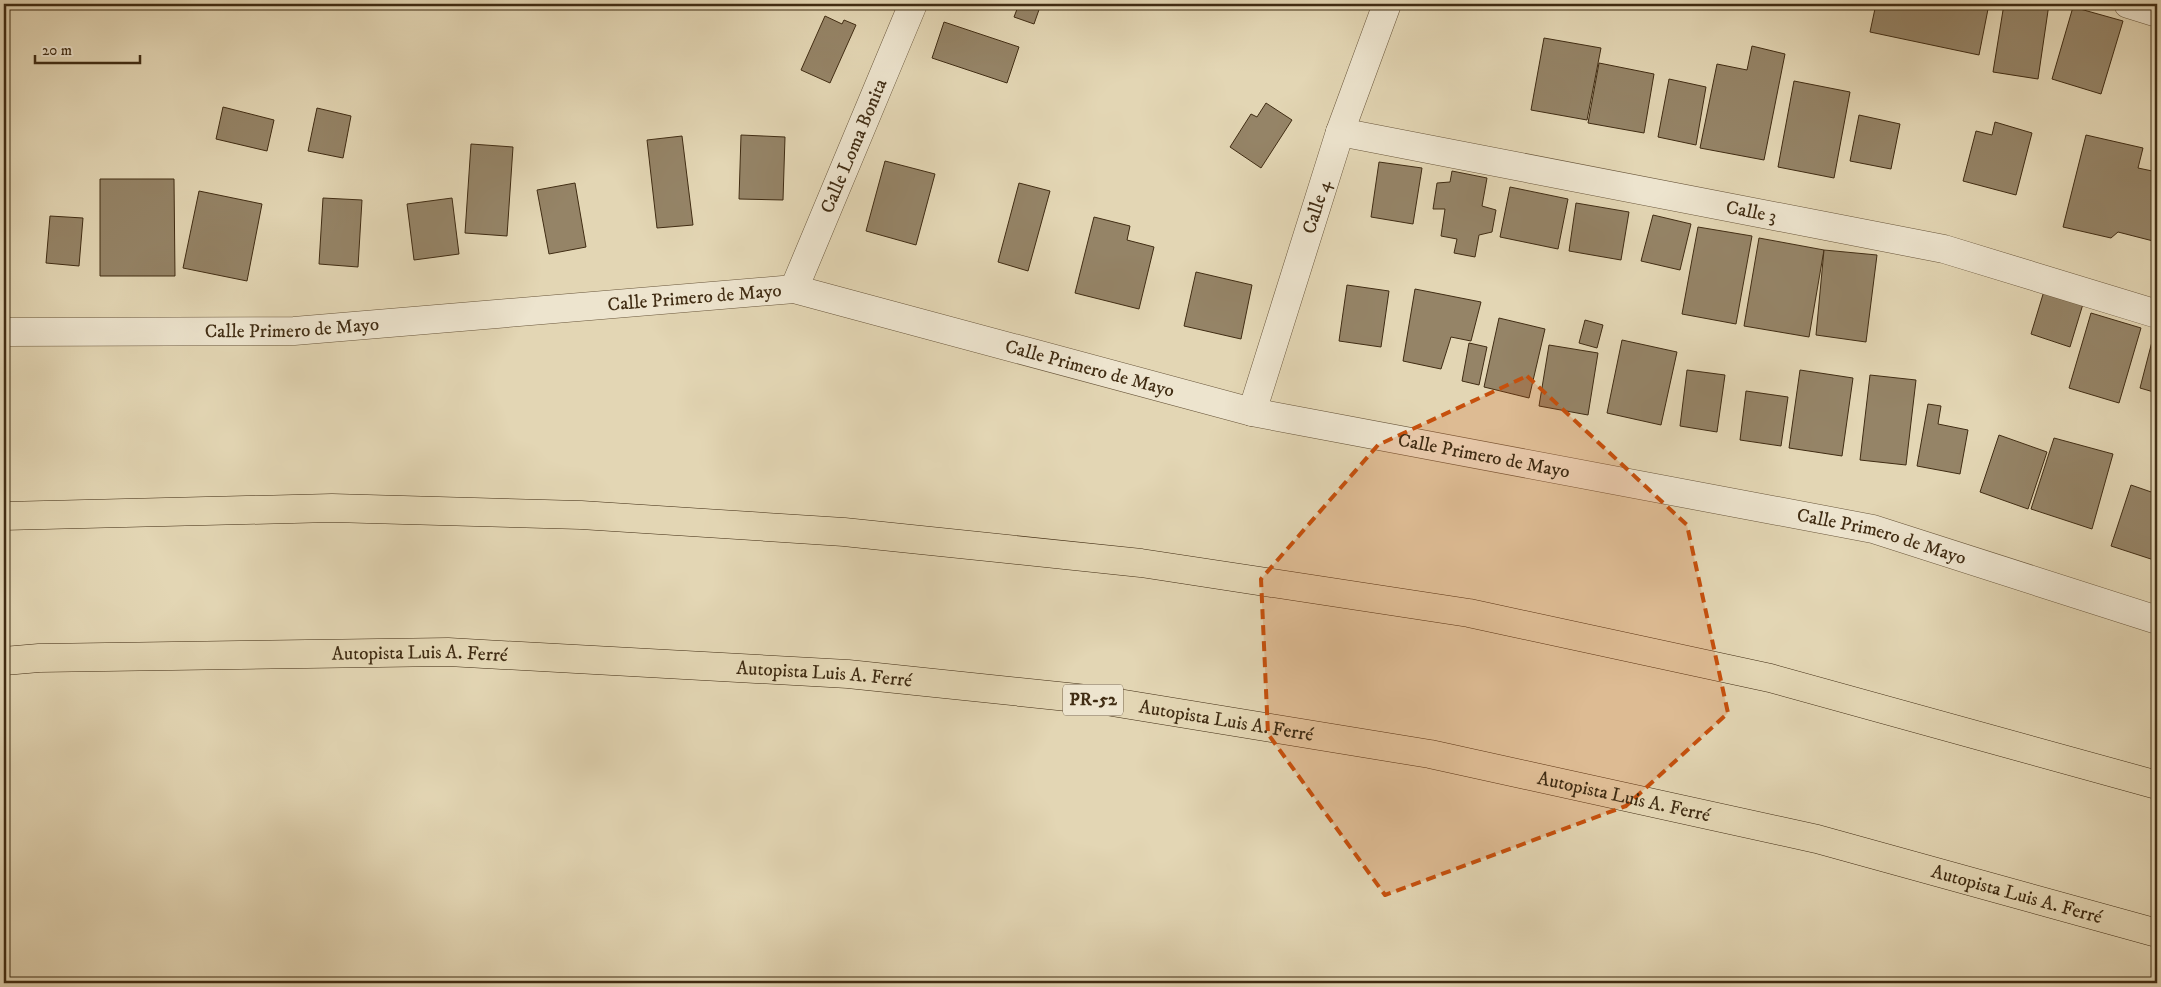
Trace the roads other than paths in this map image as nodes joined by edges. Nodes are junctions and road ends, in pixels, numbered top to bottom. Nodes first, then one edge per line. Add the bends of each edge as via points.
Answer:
1 (913, 4) edge
2 (1387, 4) edge
3 (2128, 4) edge
4 (2157, 13) edge
5 (1340, 132) junction
6 (794, 289) junction
7 (2157, 314) edge
8 (4, 332) edge
9 (1252, 412) junction
10 (4, 516) edge
11 (2157, 620) edge
12 (4, 661) edge
13 (2157, 785) edge
14 (2157, 933) edge

1 - 6 street, Calle Loma Bonita
2 - 5 street, Calle 4
3 - 4 street
5 - 7 street, Calle 3 via 1944,249
5 - 9 street, Calle 4
6 - 8 street, Calle Primero de Mayo via 294,331
6 - 9 street, Calle Primero de Mayo
9 - 11 street, Calle Primero de Mayo via 1873,530
10 - 13 highway via 332,508 581,515 844,532 1141,564 1469,613 1760,676
12 - 14 highway, Autopista Luis A. Ferré / PR-52 via 448,652 848,674 1106,702 1430,754 1818,840

